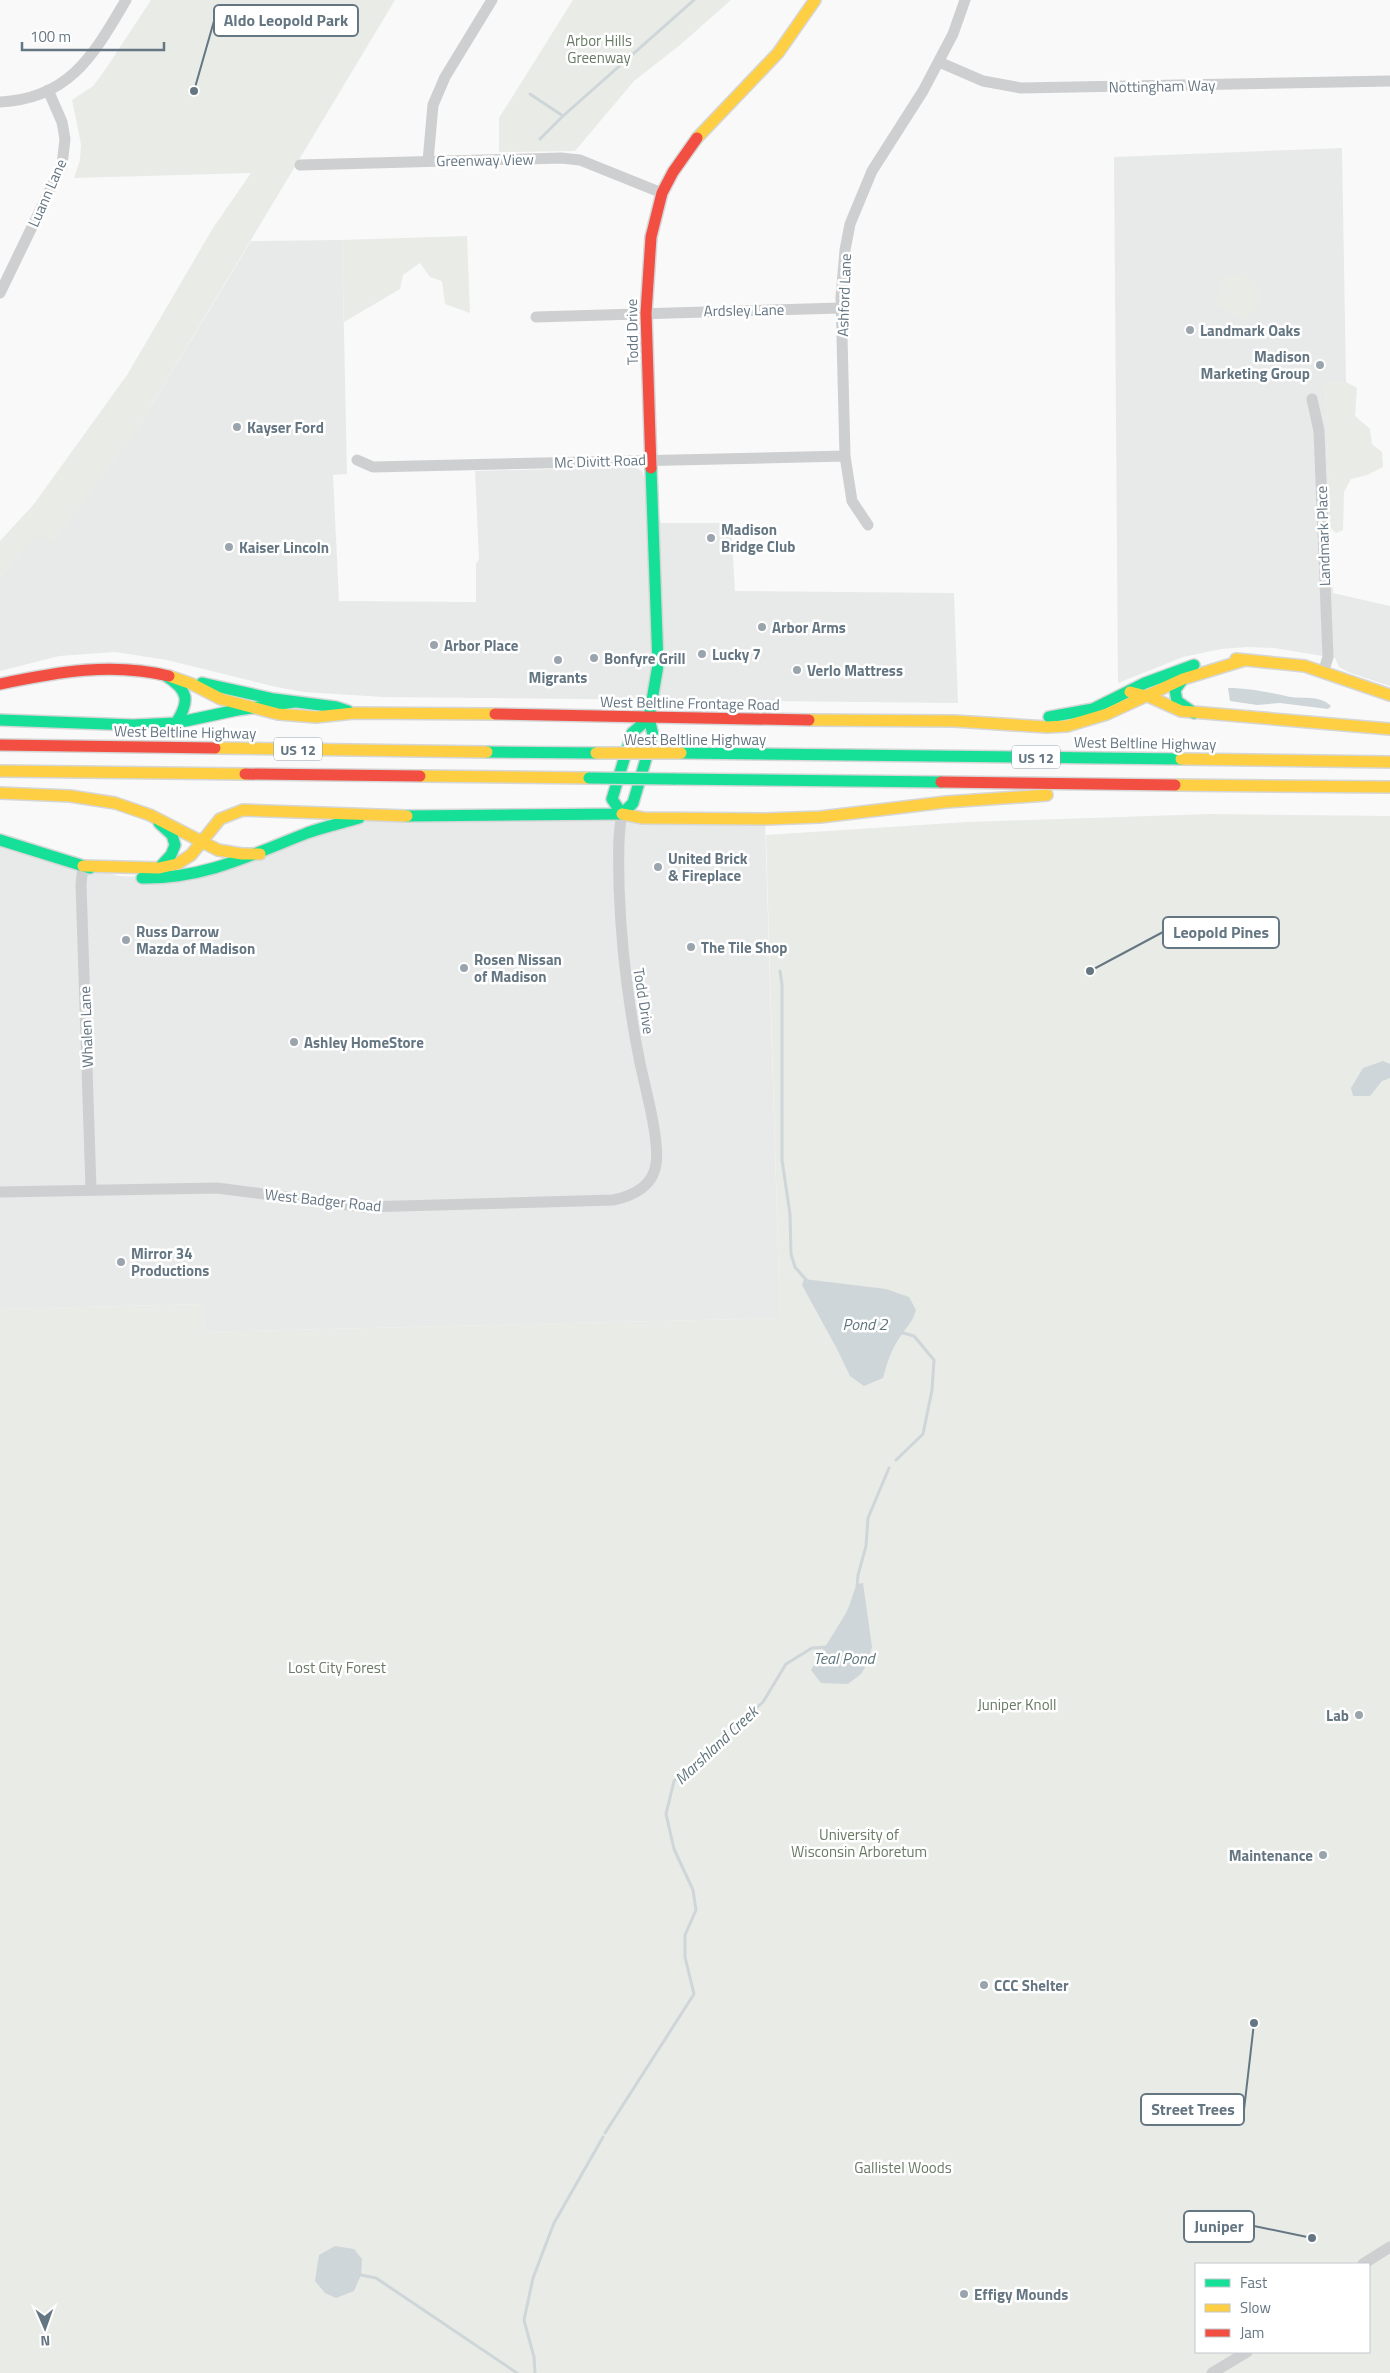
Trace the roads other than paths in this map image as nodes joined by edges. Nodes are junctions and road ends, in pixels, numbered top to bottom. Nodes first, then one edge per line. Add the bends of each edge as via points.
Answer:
1 (126, 0) edge
2 (492, 0) edge
3 (815, 0) edge
4 (966, 0) edge
5 (939, 62) junction
6 (1390, 81) edge
7 (48, 90) junction
8 (0, 102) edge
9 (428, 161) junction
10 (300, 165) dead end
11 (662, 193) junction
12 (0, 293) edge
13 (841, 308) junction
14 (646, 313) junction
15 (536, 317) dead end
16 (1312, 399) dead end
17 (845, 456) junction
18 (357, 460) dead end
19 (651, 460) junction
20 (868, 525) dead end
21 (1245, 660) junction
22 (1324, 673) junction
23 (166, 676) junction
24 (1182, 679) junction
25 (0, 684) edge
26 (193, 684) junction
27 (1130, 692) junction
28 (1147, 695) junction
29 (1390, 695) edge
30 (294, 702) junction
31 (250, 708) junction
32 (354, 713) junction
33 (1194, 713) junction
34 (649, 718) junction
35 (0, 720) edge
36 (176, 723) junction
37 (1026, 724) junction
38 (1390, 729) edge
39 (0, 745) edge
40 (1390, 762) edge
41 (0, 771) edge
42 (1219, 785) junction
43 (1390, 787) edge
44 (0, 794) edge
45 (622, 814) junction
46 (150, 815) junction
47 (368, 816) junction
48 (0, 840) edge
49 (202, 840) junction
50 (260, 854) junction
51 (82, 866) junction
52 (159, 868) junction
53 (644, 1187) joint
54 (91, 1189) junction
55 (0, 1192) edge
56 (1390, 2247) edge
57 (1365, 2263) edge
58 (1245, 2353) edge
59 (1212, 2373) edge

1 - 7 street via 94,50 71,78
2 - 9 street via 444,77 433,105
3 - 11 main road, Todd Drive via 778,53 692,142
4 - 5 street, Ashford Lane
5 - 6 street, Nottingham Way via 983,81 1022,88
5 - 13 street, Ashford Lane via 872,171 860,197 845,250
7 - 8 street via 27,99
7 - 12 street, Luann Lane via 62,122 65,139 62,165
9 - 10 street, Greenway View
9 - 11 street, Greenway View via 580,160
11 - 14 main road, Todd Drive via 646,279
13 - 14 street, Ardsley Lane
13 - 17 street, Ashford Lane
14 - 15 street, Ardsley Lane
14 - 19 main road, Todd Drive
16 - 22 street, Landmark Place via 1319,441 1328,657
17 - 19 street, Mc Divitt Road
17 - 20 street, Ashford Lane via 852,501
18 - 19 street, Mc Divitt Road via 373,467
19 - 34 main road, Todd Drive via 658,665
21 - 22 main road, West Beltline Frontage Road via 1286,662
21 - 24 main road, West Beltline Frontage Road
21 - 27 main road, West Beltline Frontage Road via 1229,658 1203,663 1172,672
22 - 29 main road, West Beltline Frontage Road
23 - 25 main road, West Beltline Frontage Road via 121,669 92,669 63,671
23 - 26 main road, West Beltline Frontage Road
23 - 36 main road via 178,684 185,695 186,707
24 - 28 main road, West Beltline Frontage Road
24 - 33 main road via 1175,690 1177,701
26 - 30 main road, West Beltline Frontage Road via 205,683
26 - 31 main road, West Beltline Frontage Road via 203,692
27 - 28 main road
27 - 37 main road, West Beltline Frontage Road via 1093,708
28 - 33 main road via 1164,705
28 - 37 main road, West Beltline Frontage Road via 1105,715 1078,723 1040,728
30 - 31 main road
30 - 32 main road, West Beltline Frontage Road via 336,707
31 - 32 main road, West Beltline Frontage Road via 312,716 336,717
31 - 36 main road
32 - 34 main road, West Beltline Frontage Road
33 - 38 main road
34 - 37 main road, West Beltline Frontage Road
34 - 45 main road, Todd Drive via 653,736 633,803
34 - 45 main road, Todd Drive via 632,733 612,799
35 - 36 main road via 133,725
39 - 40 main road, West Beltline Highway / US 12, bridge
41 - 42 main road, US 12, bridge
42 - 43 main road, US 12
42 - 45 main road via 982,799 813,817 643,818
44 - 46 main road via 96,799
45 - 47 main road
45 - 53 street, Todd Drive via 618,840 622,958 652,1120 656,1163
46 - 49 main road
46 - 52 main road via 175,838 173,855
47 - 49 main road via 243,810 220,818
47 - 50 main road via 310,832
48 - 51 main road
49 - 50 main road via 230,853
49 - 52 main road via 191,855 177,864
50 - 51 main road via 200,874 174,878 119,876
51 - 52 main road
51 - 54 street, Whalen Lane
53 - 54 street, West Badger Road via 629,1197 613,1200 363,1207 217,1188
54 - 55 street, West Badger Road
56 - 57 street
58 - 59 street

